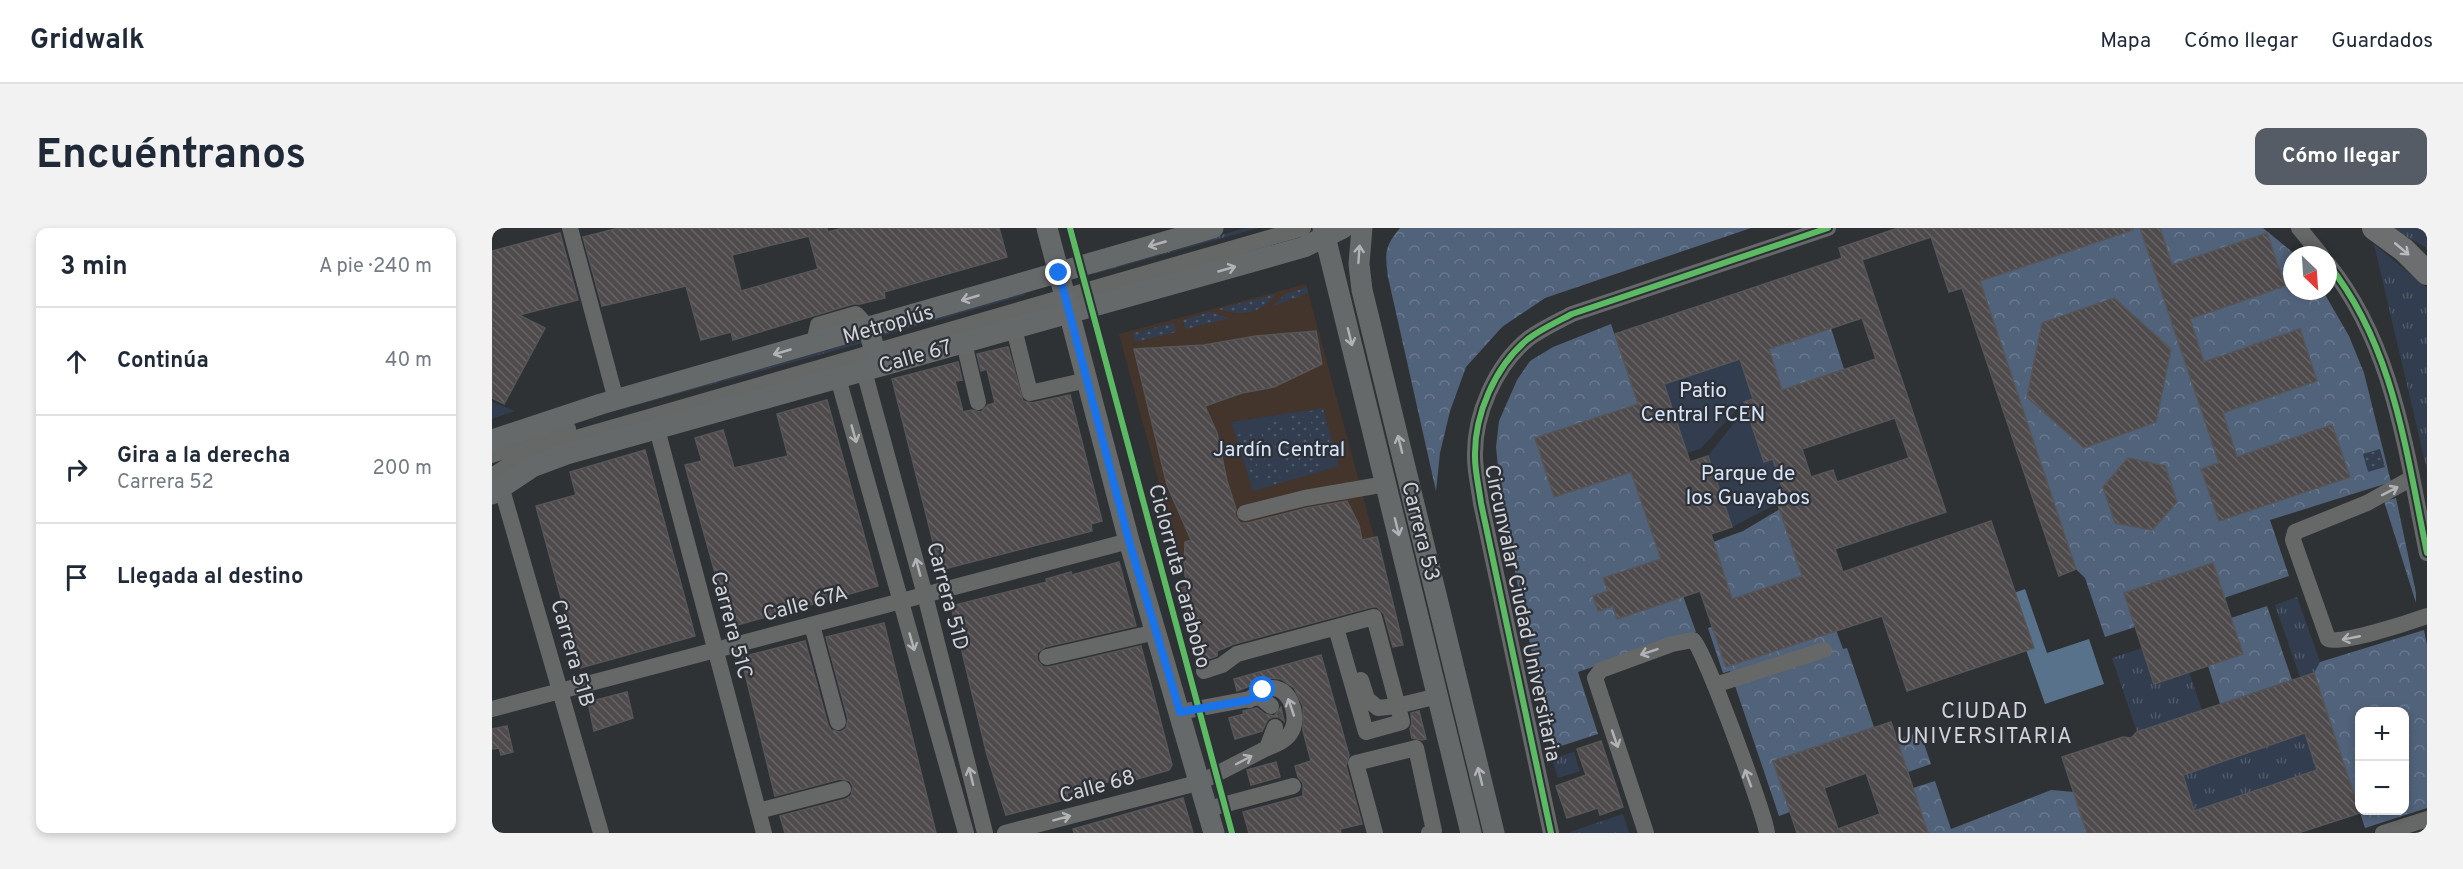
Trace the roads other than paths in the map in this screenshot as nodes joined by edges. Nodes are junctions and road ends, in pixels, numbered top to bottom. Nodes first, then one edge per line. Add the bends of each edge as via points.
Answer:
1 (572, 228) edge
2 (1047, 228) edge
3 (1213, 228) edge
4 (1276, 228) edge
5 (1303, 228) edge
6 (1362, 228) edge
7 (1828, 228) edge
8 (2299, 228) edge
9 (2374, 228) edge
10 (1331, 231) edge
11 (2314, 246) edge
12 (2427, 273) edge
13 (2337, 275) edge
14 (1064, 293) junction
15 (1014, 328) junction
16 (964, 342) junction
17 (872, 352) junction
18 (838, 378) junction
19 (1087, 380) junction
20 (616, 400) junction
21 (978, 402) dead end
22 (657, 429) junction
23 (492, 440) edge
24 (492, 455) edge
25 (2412, 478) junction
26 (1386, 484) junction
27 (495, 485) edge
28 (1245, 513) dead end
29 (1129, 541) junction
30 (2427, 552) edge
31 (925, 595) junction
32 (901, 601) junction
33 (2427, 616) edge
34 (812, 625) junction
35 (1336, 628) junction
36 (1156, 632) junction
37 (716, 650) junction
38 (1824, 650) dead end
39 (1047, 657) dead end
40 (1345, 657) junction
41 (1204, 671) dead end
42 (1715, 684) junction
43 (560, 692) junction
44 (1438, 696) junction
45 (1249, 700) junction
46 (1271, 706) dead end
47 (1397, 706) junction
48 (492, 709) edge
49 (1180, 712) junction
50 (838, 722) dead end
51 (1275, 727) dead end
52 (1267, 748) junction
53 (1201, 782) junction
54 (1293, 786) dead end
55 (843, 789) dead end
56 (1208, 808) junction
57 (758, 811) junction
58 (2427, 819) edge
59 (601, 833) edge
60 (764, 833) edge
61 (966, 833) edge
62 (986, 833) edge
63 (1005, 833) edge
64 (1214, 833) edge
65 (1375, 833) edge
66 (1429, 833) edge
67 (1471, 833) edge
68 (1494, 833) edge
69 (1551, 833) edge
70 (1646, 833) edge
71 (1767, 833) edge
72 (2383, 833) edge

1 - 20 street
2 - 14 main road
3 -> 14 main road, Calle 67
4 - 14 street
5 - 14 street
68 -> 6 main road, Carrera 53 via 1362,290
7 - 69 street, Circunvalar Ciudad Universitaria via 1548,326 1517,350 1486,397 1477,427 1474,458
8 - 11 street
9 -> 12 highway
14 -> 10 main road, Calle 67 via 1304,247
10 -> 26 main road, Carrera 53
13 - 25 street via 2371,332 2391,383
14 - 15 main road, Calle 67
14 - 17 main road, Calle 67
14 - 19 main road
15 - 16 main road, Calle 67
15 - 19 street via 1030,393
16 - 17 main road, Calle 67
16 - 21 street
17 - 18 main road, Calle 67
17 -> 20 main road, Calle 67 via 814,343
17 - 24 street, Metroplús via 542,436
17 - 27 street, Metroplús via 559,443 518,459
31 -> 17 street, Carrera 51D
18 - 22 main road, Calle 67
18 -> 32 street
19 - 29 main road
20 - 23 main road, Calle 67
22 - 27 main road, Calle 67 via 550,460
22 - 37 street, Carrera 51C
25 - 30 street
33 -> 25 street via 2331,641 2293,540 2295,532 2367,503
26 - 28 street
26 -> 44 main road, Carrera 53
27 - 43 street, Carrera 51B
29 - 31 street, Calle 67A
29 - 36 main road
31 - 32 street, Calle 67A
62 -> 31 street, Carrera 51D
32 - 34 street, Calle 67A
32 -> 61 street
34 - 37 street, Calle 67A
34 - 50 street
35 - 40 street
35 - 41 street via 1238,654
35 - 47 street via 1374,617
36 - 39 street
36 - 49 main road
37 - 43 street, Calle 67A
37 - 57 street, Carrera 51C
38 - 42 street
40 - 47 street via 1354,665 1367,699 1378,708
40 - 47 street via 1366,732 1402,722
42 -> 70 street via 1693,640 1597,673 1595,684
71 -> 42 street
43 - 48 street, Calle 67A
43 - 59 street, Carrera 51B
44 - 47 street
44 - 67 main road, Carrera 53
45 - 46 street via 1260,698
45 - 49 street
52 -> 45 street, Calle 68 via 1282,742 1293,730 1292,703 1282,691 1272,688
49 - 53 main road
51 - 52 street
53 -> 52 street, Calle 68
53 - 56 main road
63 -> 53 street, Calle 68
54 - 56 street
55 - 57 street
56 - 64 main road
57 - 60 street, Carrera 51C
58 - 72 street
65 - 66 street via 1356,763 1416,748 1434,831

